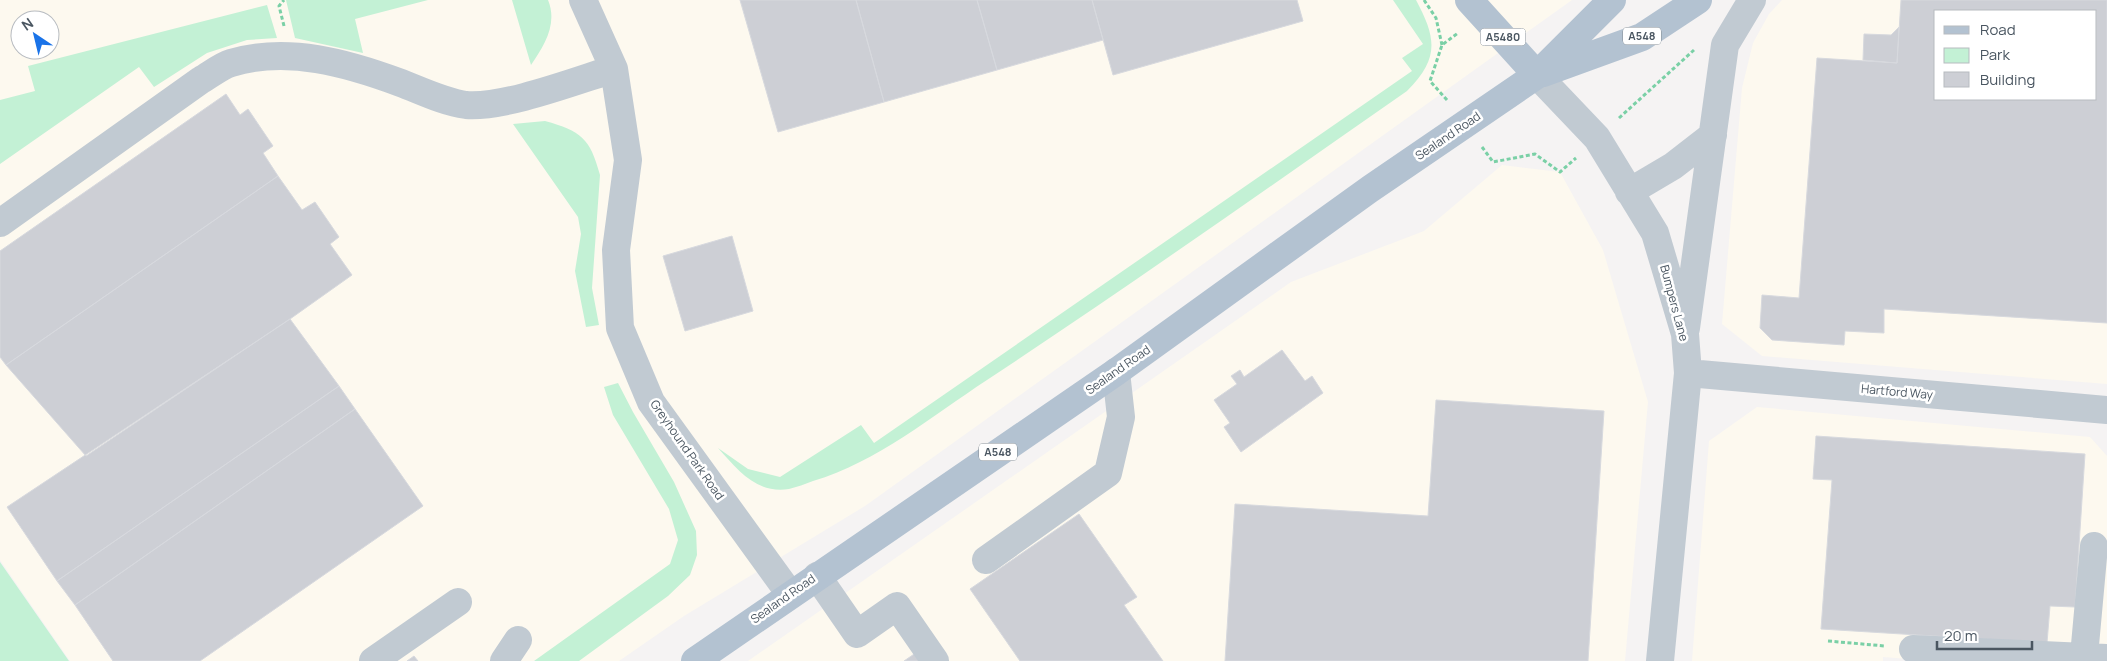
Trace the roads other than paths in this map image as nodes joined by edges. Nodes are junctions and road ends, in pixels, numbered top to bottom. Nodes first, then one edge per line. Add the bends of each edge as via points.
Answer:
1 (582, 0) edge
2 (1612, 0) edge
3 (1698, 0) edge
4 (1752, 0) edge
5 (1476, 7) edge
6 (614, 69) junction
7 (1537, 75) junction
8 (1713, 135) junction
9 (1629, 192) junction
10 (0, 223) edge
11 (1685, 334) junction
12 (1116, 372) junction
13 (1688, 373) junction
14 (2107, 410) edge
15 (2094, 546) dead end
16 (986, 560) dead end
17 (817, 576) junction
18 (790, 594) junction
19 (458, 602) dead end
20 (1913, 649) road end
21 (2096, 657) edge
22 (373, 661) edge
23 (695, 661) edge
24 (936, 661) edge
25 (1660, 661) edge

1 - 6 street, Greyhound Park Road
2 - 7 main road, Sealand Road / A548
3 - 7 main road, Sealand Road / A548 via 1642,37
4 - 8 street via 1725,44
5 - 7 main road, A5480
6 - 10 street via 493,104 466,105 344,64 315,58 291,55 229,63
6 - 18 street, Greyhound Park Road via 628,160 616,250 620,328 651,402
7 - 9 street, Bumpers Lane via 1597,138
7 - 12 main road, Sealand Road / A548 via 1370,189
8 - 9 street via 1673,166
8 - 11 street
9 - 11 street, Bumpers Lane via 1655,233
11 - 13 street, Bumpers Lane
12 - 16 street via 1121,417 1108,473
12 - 17 main road, Sealand Road / A548
13 - 14 street, Hartford Way
13 - 25 street, Bumpers Lane
15 - 21 street
17 - 18 main road, Sealand Road / A548
17 - 24 street via 857,634 897,606
18 - 23 main road, Sealand Road / A548
19 - 22 street
20 - 21 street

